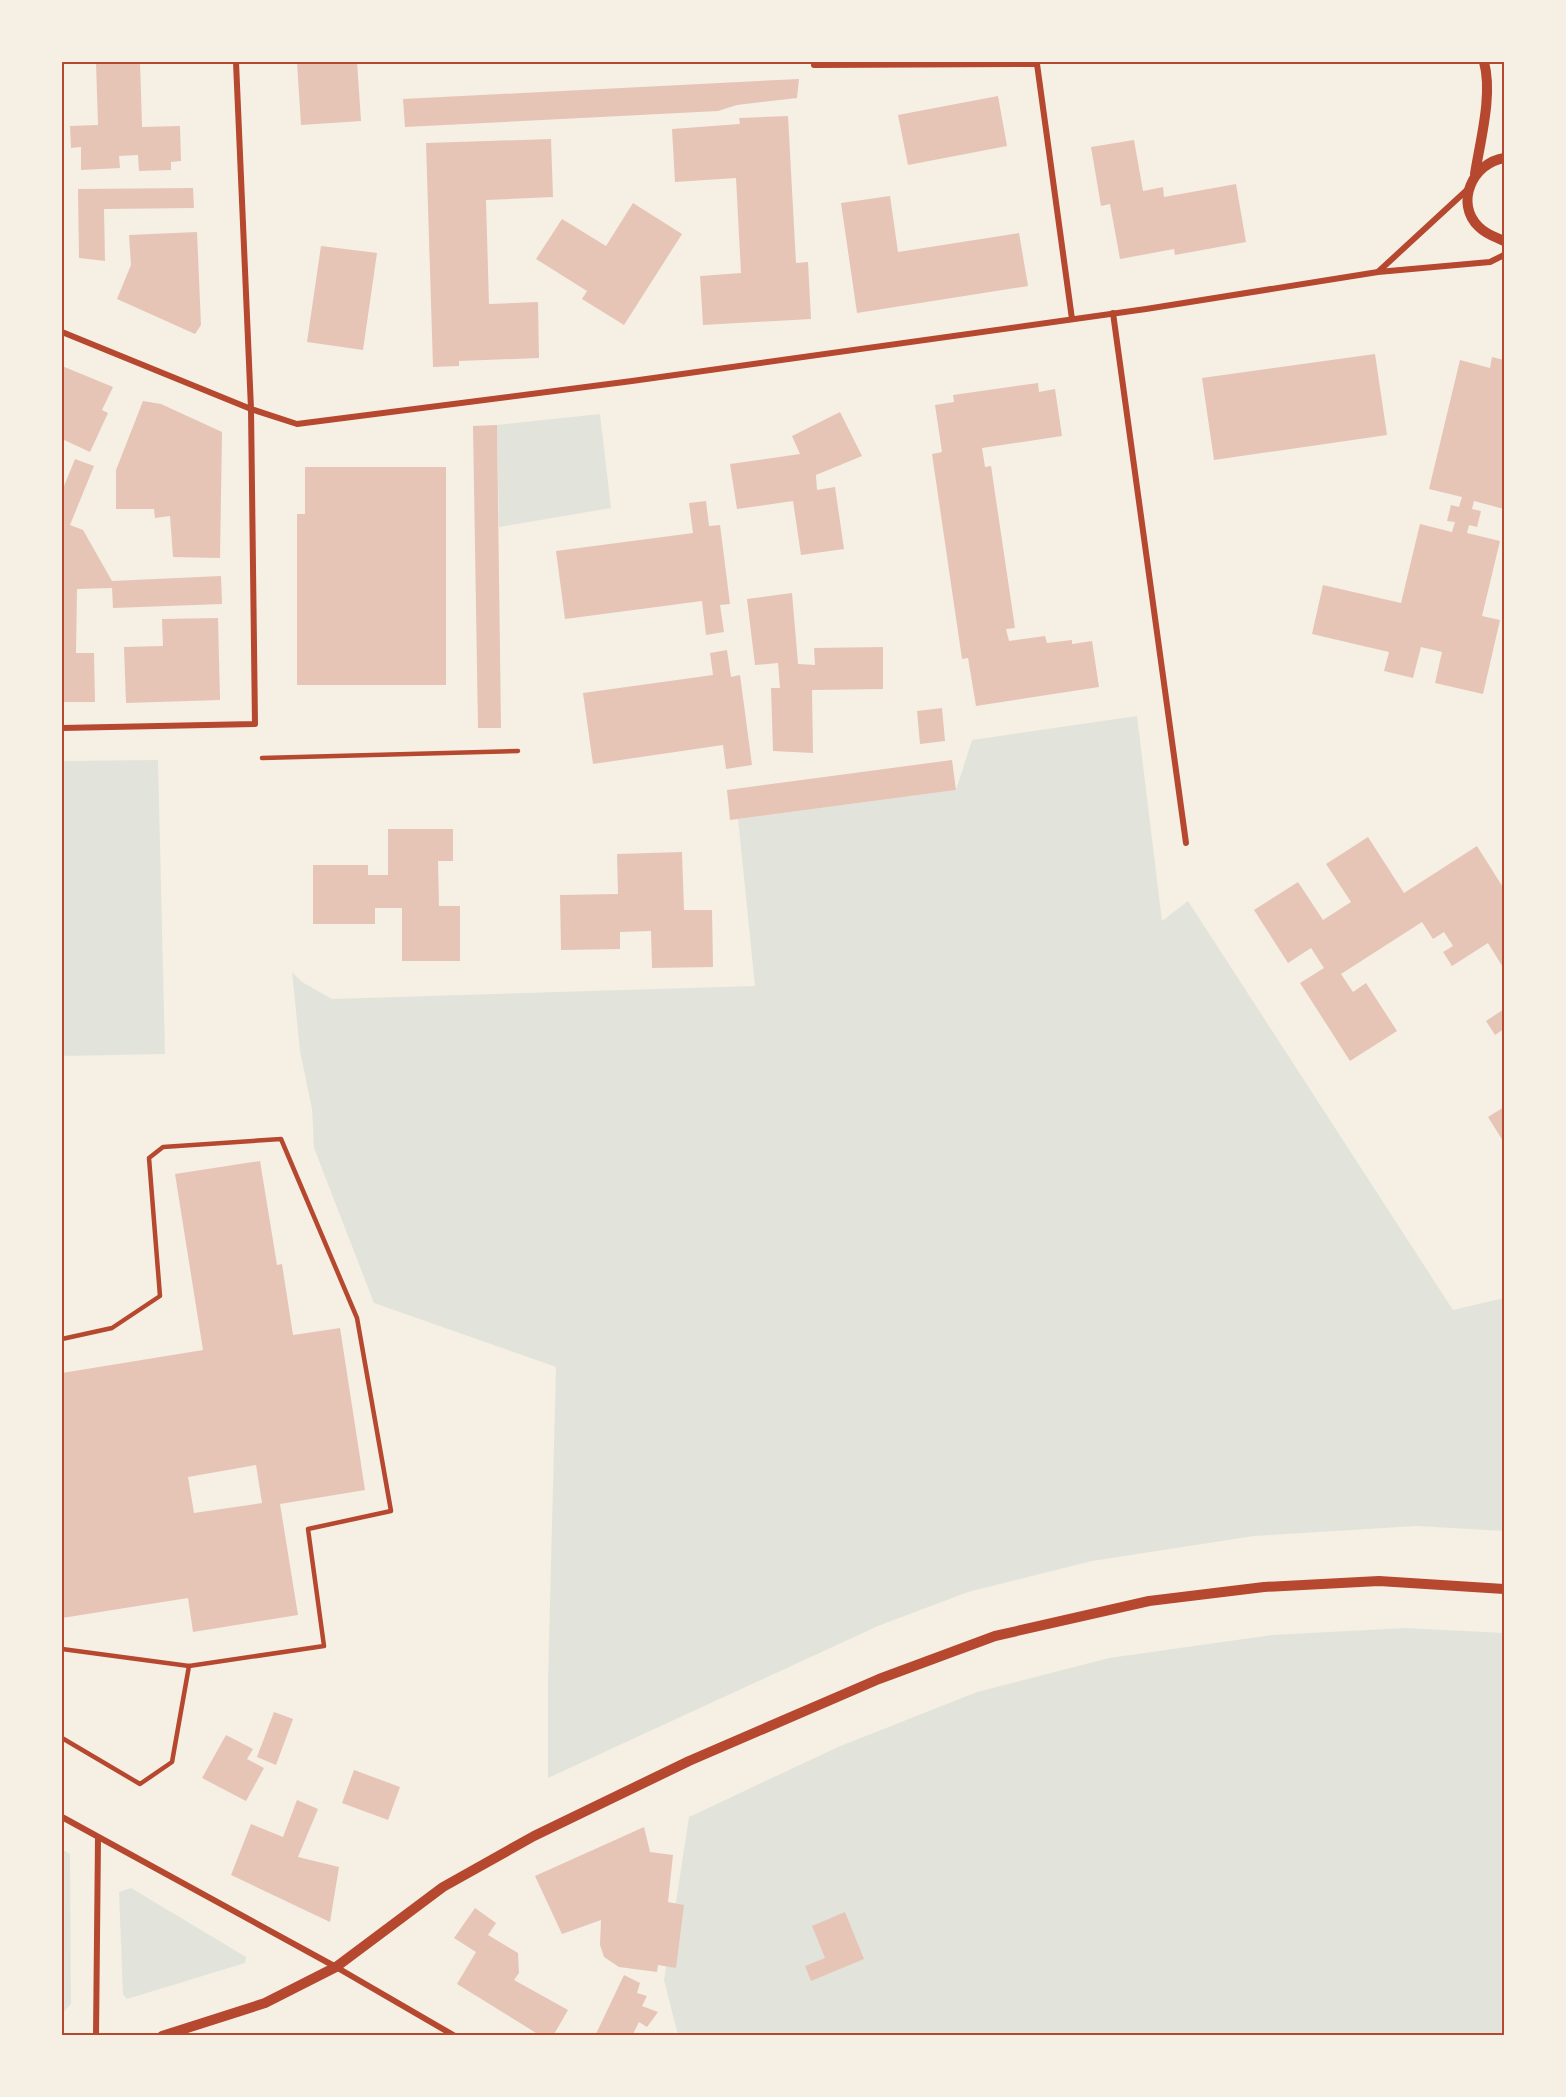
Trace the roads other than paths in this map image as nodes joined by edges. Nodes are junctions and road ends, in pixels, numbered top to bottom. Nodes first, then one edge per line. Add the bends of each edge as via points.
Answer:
1 (236, 62) edge
2 (1484, 62) edge
3 (814, 65) dead end
4 (1504, 158) edge
5 (1474, 176) junction
6 (1469, 188) junction
7 (1504, 240) edge
8 (1504, 255) edge
9 (1378, 272) junction
10 (1113, 313) junction
11 (1072, 319) junction
12 (62, 332) edge
13 (251, 410) junction
14 (62, 728) edge
15 (518, 751) dead end
16 (262, 758) dead end
17 (1186, 843) dead end
18 (62, 1339) edge
19 (1504, 1589) edge
20 (62, 1649) edge
21 (189, 1666) junction
22 (62, 1738) edge
23 (62, 1816) edge
24 (98, 1838) junction
25 (336, 1967) junction
26 (96, 2036) edge
27 (162, 2036) edge
28 (455, 2036) edge

1 - 13 street
2 - 5 street via 1485,111
3 - 11 street via 1037,63
4 - 5 street via 1484,165
5 - 6 street
6 - 7 street via 1467,202 1478,226
6 - 9 street
8 - 9 street via 1490,262
9 - 10 street
10 - 11 street
10 - 17 street
11 - 13 street via 297,424
12 - 13 street
13 - 14 street via 255,724
15 - 16 lane
18 - 21 lane via 112,1328 160,1296 149,1158 163,1147 281,1139 357,1318 391,1511 308,1529 324,1646
19 - 25 street via 1379,1581 1264,1587 1149,1601 995,1636 879,1679 689,1761 534,1836 443,1887
20 - 21 lane
21 - 22 lane via 172,1762 140,1784
23 - 24 street
24 - 25 street
24 - 26 street
25 - 27 street via 265,2003
25 - 28 street

